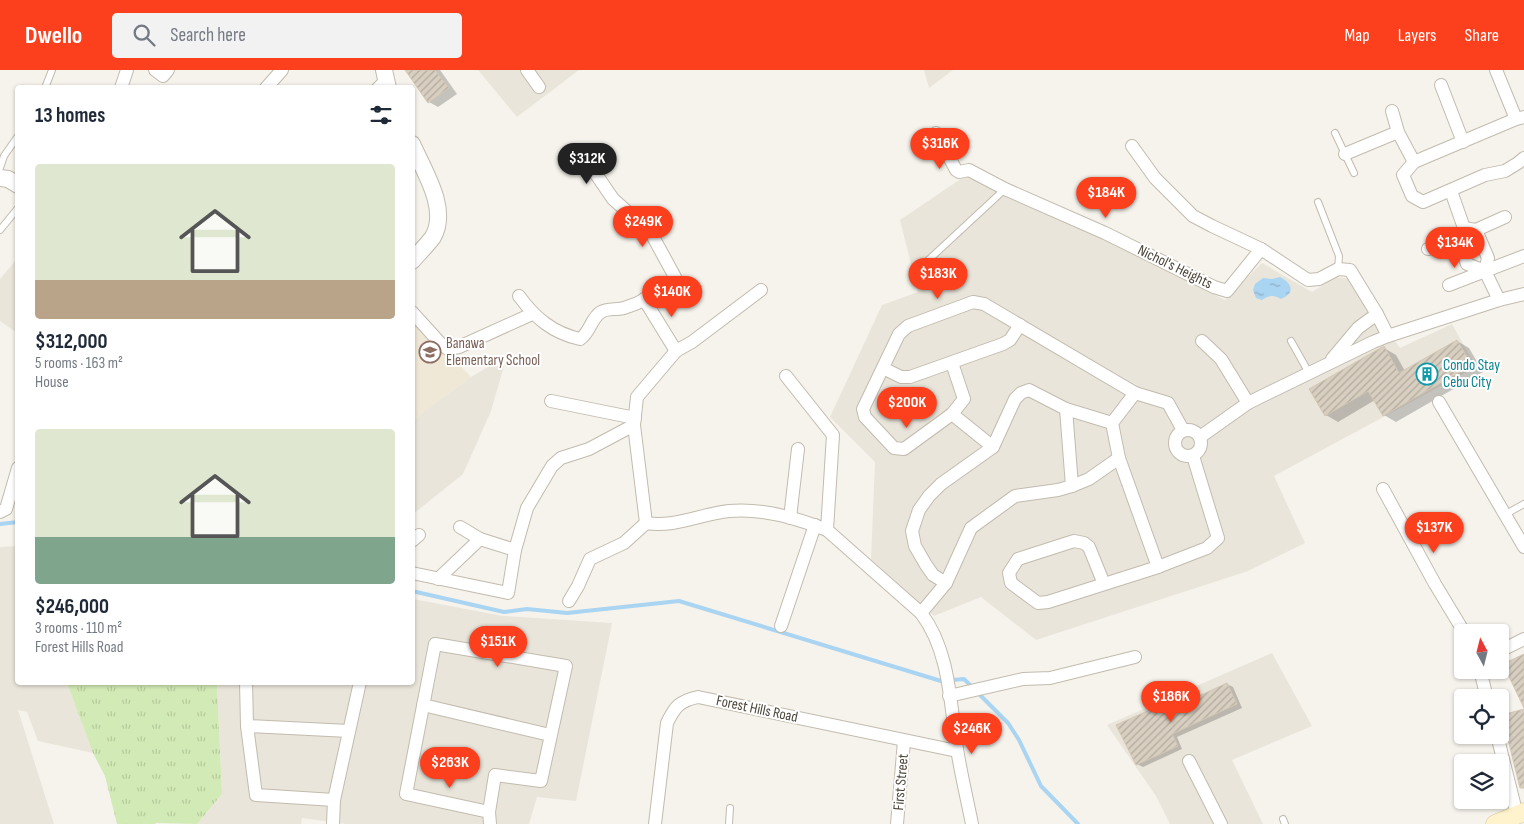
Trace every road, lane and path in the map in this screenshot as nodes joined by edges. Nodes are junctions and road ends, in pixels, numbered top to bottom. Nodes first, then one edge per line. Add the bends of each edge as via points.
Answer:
1 (52, 70) edge
2 (128, 70) edge
3 (155, 70) edge
4 (168, 70) edge
5 (282, 70) edge
6 (527, 70) edge
7 (1496, 70) edge
8 (46, 85) edge
9 (122, 85) edge
10 (269, 85) edge
11 (1441, 85) dead end
12 (539, 87) dead end
13 (1392, 111) dead end
14 (1520, 118) edge
15 (1398, 132) junction
16 (936, 133) dead end
17 (1335, 133) dead end
18 (15, 140) edge
19 (1463, 142) junction
20 (1132, 146) dead end
21 (1345, 154) junction
22 (583, 155) dead end
23 (1524, 158) edge
24 (1414, 162) junction
25 (0, 168) edge
26 (417, 168) edge
27 (1354, 173) dead end
28 (0, 178) edge
29 (15, 183) edge
30 (1005, 189) junction
31 (1451, 191) junction
32 (1318, 202) dead end
33 (15, 212) edge
34 (1505, 217) dead end
35 (0, 230) edge
36 (1466, 231) junction
37 (1262, 249) junction
38 (1428, 249) dead end
39 (1524, 256) edge
40 (415, 257) edge
41 (923, 264) dead end
42 (1338, 269) junction
43 (1485, 271) junction
44 (1449, 285) dead end
45 (761, 290) dead end
46 (1524, 294) edge
47 (518, 296) dead end
48 (644, 299) junction
49 (1499, 300) junction
50 (532, 314) junction
51 (1377, 314) junction
52 (415, 315) edge
53 (1020, 326) junction
54 (1388, 336) junction
55 (1202, 341) dead end
56 (1292, 341) dead end
57 (676, 351) junction
58 (952, 363) junction
59 (1329, 363) junction
60 (883, 368) junction
61 (1309, 373) junction
62 (786, 376) dead end
63 (1135, 393) junction
64 (551, 401) dead end
65 (1439, 402) dead end
66 (1248, 403) junction
67 (1066, 409) junction
68 (952, 414) junction
69 (635, 422) junction
70 (1112, 423) junction
71 (1183, 430) junction
72 (1200, 437) junction
73 (993, 447) junction
74 (798, 449) dead end
75 (1193, 456) junction
76 (1119, 458) junction
77 (15, 478) edge
78 (1072, 486) junction
79 (1383, 489) dead end
80 (1524, 504) edge
81 (0, 512) edge
82 (1504, 515) junction
83 (790, 518) junction
84 (646, 524) junction
85 (460, 528) dead end
86 (821, 528) junction
87 (480, 539) junction
88 (1524, 547) edge
89 (515, 550) junction
90 (1158, 567) junction
91 (415, 573) edge
92 (438, 579) junction
93 (946, 584) junction
94 (1104, 584) junction
95 (568, 601) dead end
96 (921, 613) junction
97 (1459, 624) edge
98 (781, 626) dead end
99 (1524, 640) edge
100 (1509, 647) edge
101 (1135, 657) dead end
102 (246, 685) edge
103 (359, 685) edge
104 (949, 693) junction
105 (424, 705) junction
106 (247, 726) junction
107 (349, 731) junction
108 (550, 735) junction
109 (904, 741) junction
110 (1500, 744) edge
111 (957, 751) junction
112 (1189, 761) dead end
113 (334, 800) junction
114 (730, 808) dead end
115 (1521, 814) edge
116 (489, 818) edge
117 (333, 824) edge
118 (655, 824) edge
119 (729, 824) edge
120 (898, 824) edge
121 (972, 824) edge
122 (1221, 824) edge
123 (1495, 824) edge

1 - 8 lane
2 - 9 street
3 - 4 street via 163,76
5 - 10 street
6 - 12 street
7 - 14 street
11 - 19 street
13 - 15 street
14 - 19 street
15 - 21 street
15 - 24 street
16 - 30 street, Nichol's Heights via 956,170 962,173 969,170
17 - 21 lane
18 - 25 lane
19 - 24 street
20 - 37 street via 1155,178 1193,216
21 - 27 lane
22 - 48 street via 613,199 651,233 675,276 675,280
23 - 31 street via 1505,172 1485,175
24 - 31 street via 1403,175 1412,196 1423,202
26 - 40 street via 438,207 439,222 432,237
28 - 29 street
30 - 37 street, Nichol's Heights via 1227,291
30 - 41 lane
31 - 36 street
32 - 42 lane via 1339,256
33 - 35 lane
34 - 36 street
36 - 38 street
36 - 43 street via 1488,258
36 - 43 street via 1467,264
37 - 42 street via 1308,280 1318,279
39 - 43 street
42 - 51 street via 1350,270
43 - 44 street
43 - 49 street
45 - 57 street
46 - 49 street
47 - 50 street
48 - 50 street via 623,308 602,311 580,339 554,329
48 - 57 street
49 - 54 street
50 - 52 street via 448,349
51 - 54 street
51 - 59 street via 1358,328
53 - 58 street via 1010,340
53 - 60 street via 984,304 973,302 908,326 899,334
53 - 63 street
54 - 59 street
55 - 66 street via 1221,358
56 - 61 lane
57 - 69 street via 637,397
58 - 60 street via 910,378 900,377
58 - 68 street via 964,399
59 - 61 street
60 - 68 street via 863,409 864,418 894,448 904,449
61 - 66 street
62 - 86 street via 834,435
63 - 70 street
63 - 71 street via 1168,403
64 - 69 street
65 - 82 street
66 - 72 street
67 - 70 street
67 - 73 street via 1029,390 1021,393 1015,399
67 - 78 street
68 - 73 street
69 - 84 street
69 - 89 street via 552,466 527,508
70 - 76 street
71 - 72 street via 1196,432
71 - 75 street via 1176,436 1177,452
72 - 75 street via 1199,452
73 - 93 street via 929,496 912,531 915,546 926,566
74 - 83 street
75 - 90 street via 1218,538 1207,548
76 - 78 street
76 - 90 street
77 - 81 street via 6,508
78 - 93 street via 1015,496 971,528
79 - 97 street
80 - 82 lane
82 - 88 street
83 - 84 street via 755,511 729,511 659,526
83 - 86 street
84 - 95 street via 624,543 590,559
85 - 87 street
86 - 96 street
86 - 98 street
87 - 89 street
87 - 92 street
89 - 92 street via 508,593
90 - 94 street
91 - 92 street
93 - 96 street
94 - 94 street via 1038,604 1011,584 1009,573 1018,559 1074,541 1089,547
96 - 104 street via 939,643
99 - 100 street
101 - 104 street via 1050,678 1023,679
102 - 106 street
103 - 107 street
104 - 111 street
105 - 108 street
105 - 108 street via 435,644 566,666
105 - 116 street via 406,794
106 - 107 street
106 - 113 street via 256,796
107 - 113 street
108 - 116 street via 541,781 495,775
109 - 111 street, Forest Hills Road
109 - 118 street, Forest Hills Road via 698,696 686,699 674,708 667,723
109 - 120 street, First Street
110 - 115 street
111 - 121 street
112 - 122 street
113 - 117 street
114 - 119 lane
115 - 123 main road

